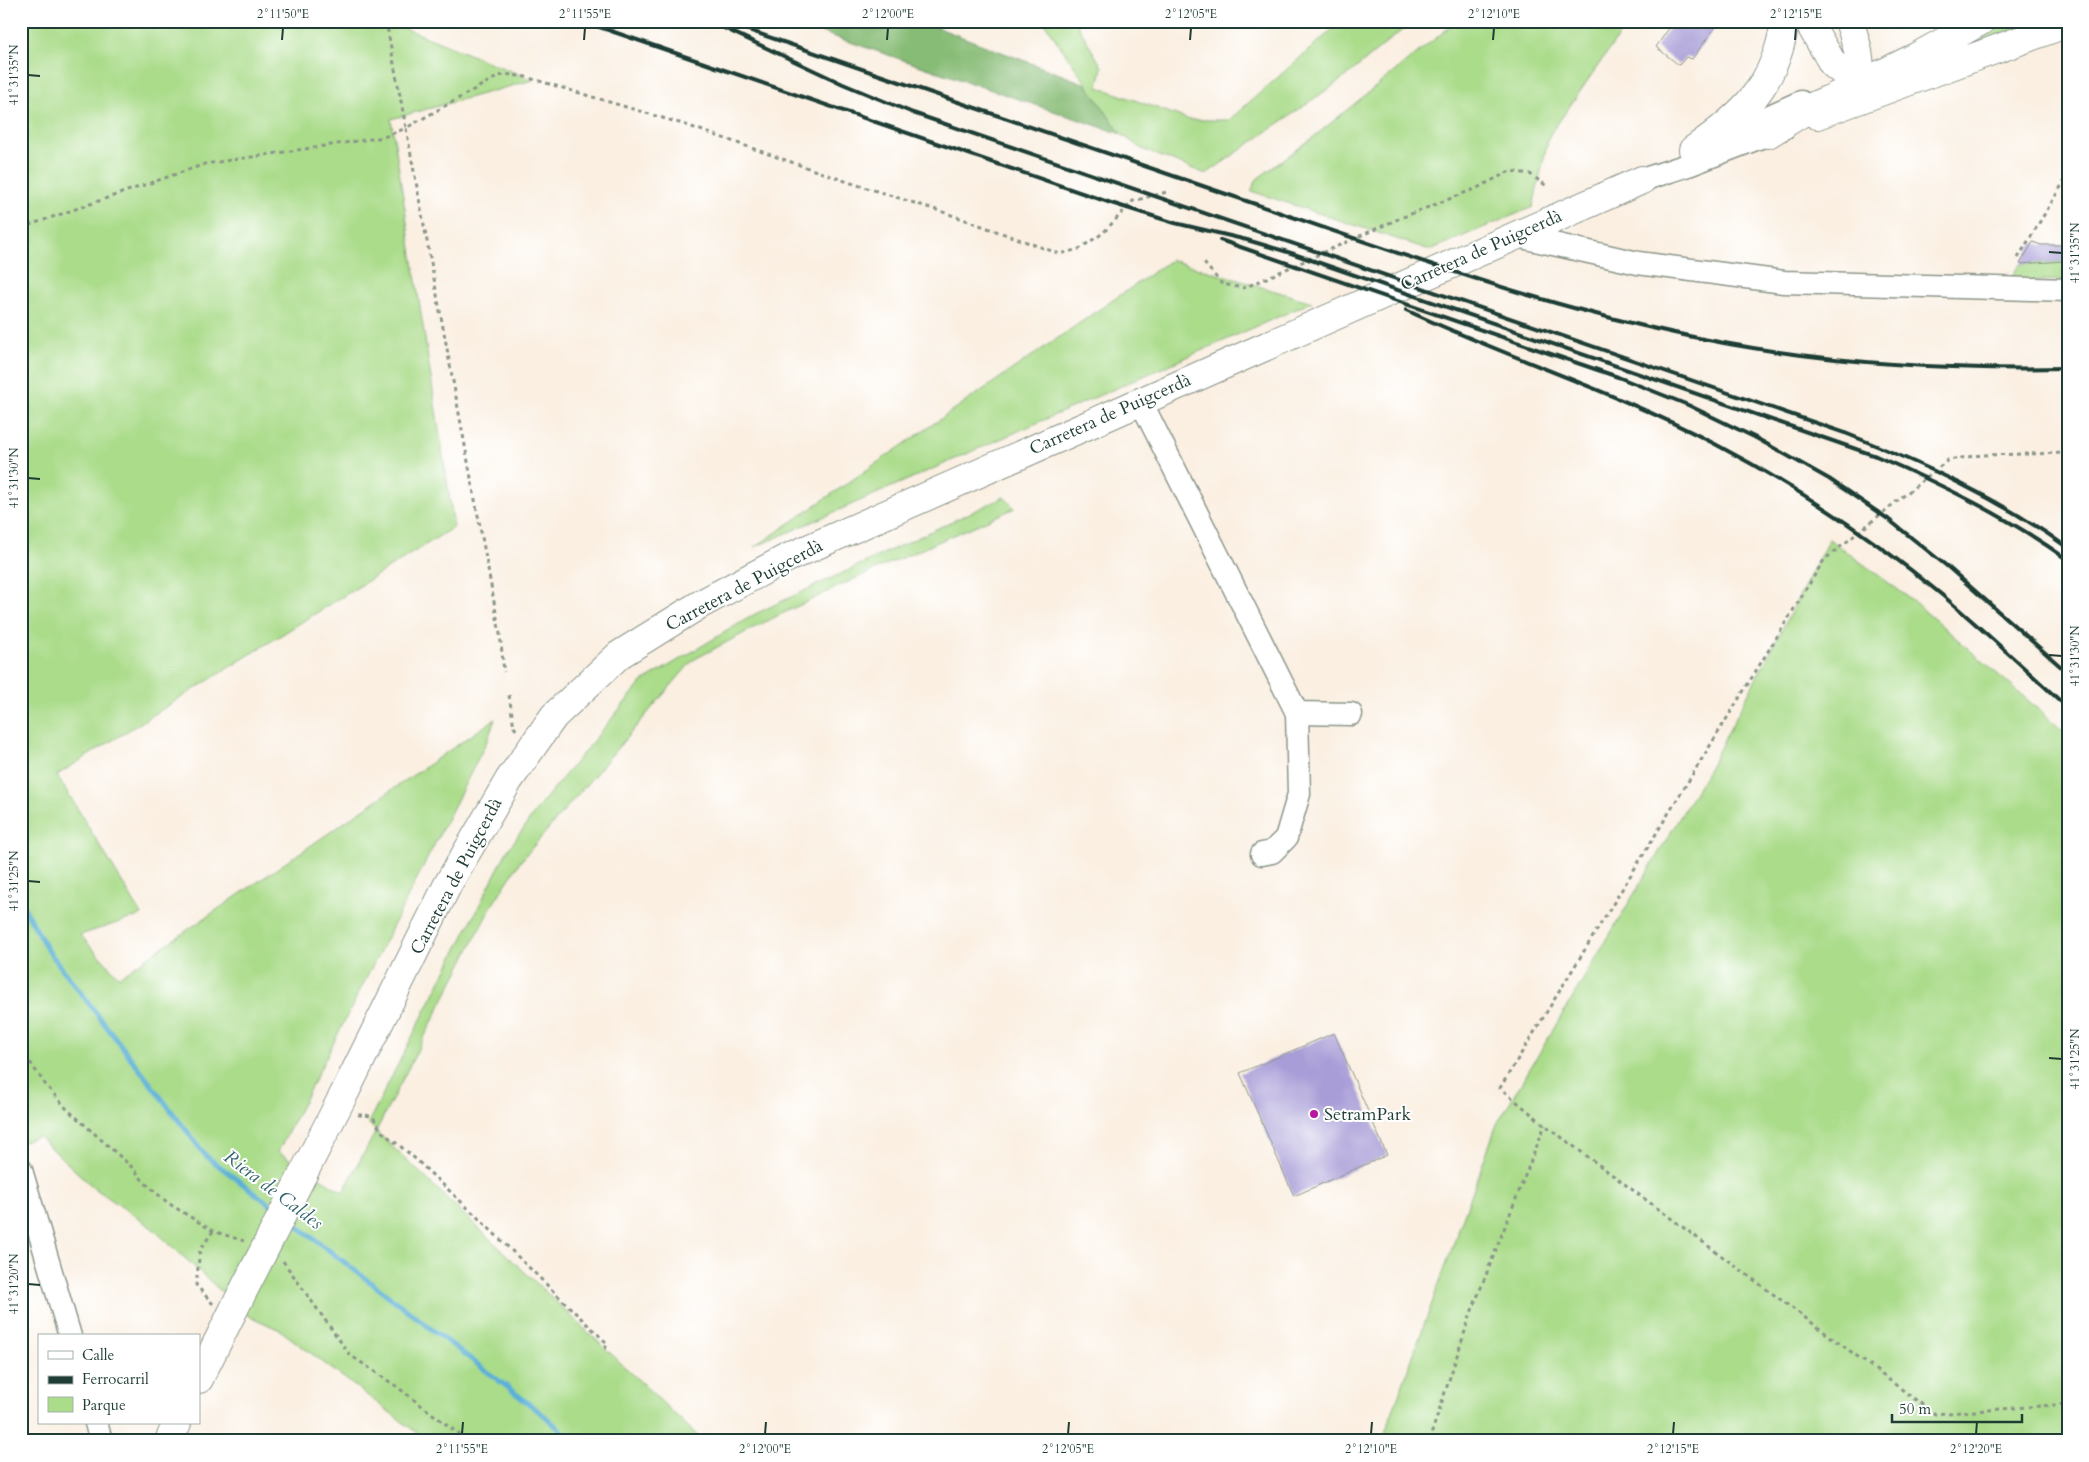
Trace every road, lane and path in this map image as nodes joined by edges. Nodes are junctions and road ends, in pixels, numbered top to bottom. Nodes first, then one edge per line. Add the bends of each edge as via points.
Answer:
1 (386, 21) edge
2 (1785, 21) edge
3 (1808, 21) edge
4 (1850, 21) edge
5 (1962, 21) edge
6 (1982, 21) edge
7 (2068, 24) edge
8 (1857, 77) junction
9 (1817, 115) junction
10 (406, 128) junction
11 (1768, 134) junction
12 (1693, 150) junction
13 (2068, 176) edge
14 (1642, 180) junction
15 (1548, 187) dead end
16 (1167, 192) dead end
17 (21, 228) edge
18 (1513, 235) junction
19 (2018, 258) dead end
20 (1204, 263) dead end
21 (2068, 290) edge
22 (1140, 400) junction
23 (2068, 453) edge
24 (504, 672) dead end
25 (509, 696) dead end
26 (1297, 713) junction
27 (1351, 714) dead end
28 (528, 752) junction
29 (1262, 854) dead end
30 (342, 1098) junction
31 (1546, 1125) junction
32 (21, 1170) edge
33 (213, 1230) dead end
34 (196, 1285) dead end
35 (69, 1334) edge
36 (605, 1350) dead end
37 (200, 1377) edge
38 (2068, 1404) edge
39 (96, 1424) edge
40 (101, 1441) edge
41 (1428, 1441) edge

1 - 10 path
2 - 12 main road via 1774,62 1759,92 1723,129
3 - 8 main road via 1834,64 1843,72
4 - 8 main road via 1861,65
5 - 8 street
6 - 8 main road via 1877,76
6 - 9 street via 1896,78
7 - 9 main road
8 - 11 main road via 1844,92 1811,107
8 - 12 street
9 - 11 street
10 - 16 path via 505,74 526,77 686,125 1060,254 1079,249 1103,233 1133,201
10 - 17 path via 384,137 205,164
10 - 24 path via 499,625
11 - 14 street
12 - 14 street
13 - 19 path
14 - 18 main road, Carretera de Puigcerdà
15 - 20 path via 1530,174 1510,171 1244,288 1222,284
18 - 21 street via 1638,263 1784,282
18 - 22 main road, Carretera de Puigcerdà
22 - 26 street
22 - 28 main road, Carretera de Puigcerdà via 784,559 699,604 619,655 554,716
23 - 31 path via 1981,455 1948,460 1824,560 1500,1088
25 - 28 path via 514,727
26 - 27 street
26 - 29 street via 1299,794 1286,838 1272,852
28 - 30 main road, Carretera de Puigcerdà via 448,884
30 - 36 path via 353,1116 372,1117 381,1131 470,1210 605,1340
30 - 37 main road, Carretera de Puigcerdà, bridge
31 - 38 path via 1935,1414
31 - 41 path via 1471,1313
32 - 35 street
33 - 34 path via 200,1250
39 - 40 street

